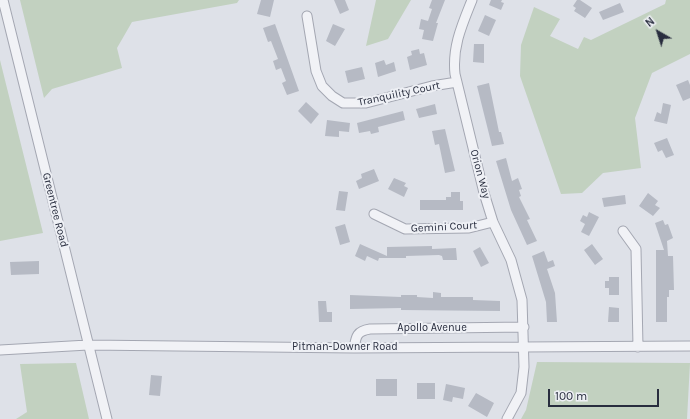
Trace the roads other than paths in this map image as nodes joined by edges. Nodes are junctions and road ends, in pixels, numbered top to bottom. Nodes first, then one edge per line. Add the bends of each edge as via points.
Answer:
1 (3, 0) edge
2 (472, 0) edge
3 (307, 16) dead end
4 (457, 82) junction
5 (374, 214) dead end
6 (493, 222) junction
7 (623, 231) dead end
8 (524, 327) junction
9 (88, 346) junction
10 (690, 346) edge
11 (524, 347) junction
12 (638, 347) junction
13 (354, 348) junction
14 (0, 350) edge
15 (107, 419) edge
16 (507, 419) edge

1 - 9 street, Greentree Road
2 - 4 street, Orion Way via 454,50
3 - 4 street, Tranquility Court via 316,71 322,86 343,103 366,103
4 - 6 street, Orion Way
5 - 6 street, Gemini Court via 405,229 469,228
6 - 8 street, Orion Way via 516,275 522,300
7 - 12 street via 636,248
8 - 11 street, Orion Way
8 - 13 street, Apollo Avenue via 361,330 356,334
9 - 13 street, Pitman-Downer Road
9 - 14 street, Pitman-Downer Road
9 - 15 street, Greentree Road
10 - 12 street, Pitman-Downer Road
11 - 12 street, Pitman-Downer Road
11 - 13 street, Pitman-Downer Road
11 - 16 street, Orion Way via 521,393

